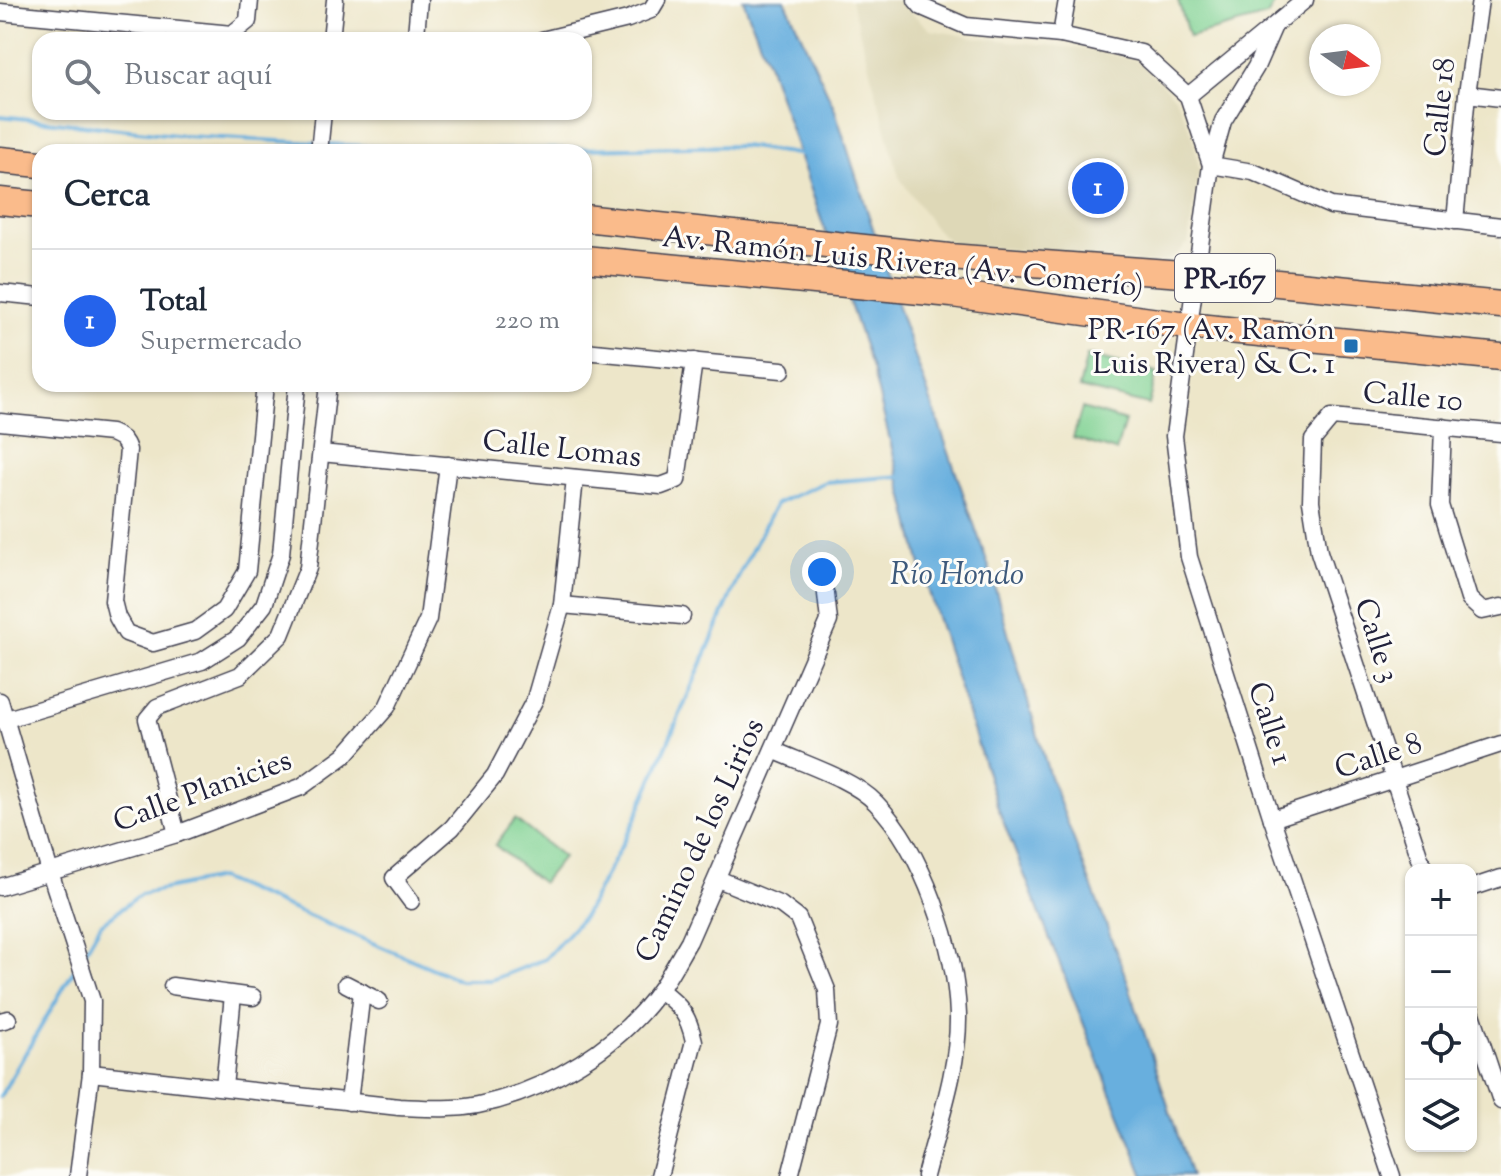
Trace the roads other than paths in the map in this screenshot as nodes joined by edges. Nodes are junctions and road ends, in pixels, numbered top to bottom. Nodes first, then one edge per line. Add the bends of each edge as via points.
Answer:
1 (250, 0) edge
2 (335, 0) edge
3 (419, 0) edge
4 (657, 0) edge
5 (916, 0) edge
6 (1067, 0) edge
7 (1305, 0) edge
8 (1480, 0) edge
9 (0, 12) edge
10 (1273, 28) junction
11 (211, 32) edge
12 (234, 32) edge
13 (332, 32) edge
14 (416, 32) edge
15 (575, 32) edge
16 (1061, 35) junction
17 (1467, 94) junction
18 (1188, 96) junction
19 (1501, 98) edge
20 (322, 120) edge
21 (320, 144) edge
22 (0, 160) edge
23 (32, 163) edge
24 (1211, 165) junction
25 (0, 201) edge
26 (32, 204) edge
27 (592, 219) edge
28 (1455, 221) junction
29 (1501, 226) edge
30 (592, 260) edge
31 (1196, 275) junction
32 (0, 293) edge
33 (32, 296) edge
34 (1501, 305) edge
35 (1188, 326) junction
36 (592, 352) edge
37 (1501, 357) edge
38 (694, 361) junction
39 (782, 370) dead end
40 (264, 392) edge
41 (296, 392) edge
42 (327, 392) edge
43 (0, 422) edge
44 (1325, 426) joint
45 (1443, 427) junction
46 (1501, 433) edge
47 (321, 453) junction
48 (448, 465) junction
49 (575, 478) junction
50 (826, 594) dead end
51 (562, 605) junction
52 (1501, 607) edge
53 (682, 616) dead end
54 (0, 701) edge
55 (2, 720) edge
56 (1501, 744) edge
57 (773, 750) junction
58 (1394, 779) junction
59 (1272, 819) junction
60 (177, 834) junction
61 (1422, 864) edge
62 (51, 874) junction
63 (1501, 878) edge
64 (718, 879) junction
65 (1477, 886) edge
66 (0, 887) edge
67 (411, 901) dead end
68 (346, 984) dead end
69 (172, 986) dead end
70 (660, 990) junction
71 (362, 992) junction
72 (233, 995) junction
73 (253, 997) dead end
74 (379, 1001) dead end
75 (1477, 1029) edge
76 (91, 1073) junction
77 (224, 1087) junction
78 (1501, 1101) edge
79 (349, 1102) junction
80 (78, 1176) edge
81 (659, 1176) edge
82 (790, 1176) edge
83 (925, 1176) edge
84 (1392, 1176) edge

1 - 12 street via 248,21
2 - 13 street
3 - 14 street
4 - 15 street via 651,10 628,19
5 - 16 street via 966,26
6 - 16 street
7 - 10 street
8 - 17 street, Calle 18
9 - 11 street
10 - 18 street
10 - 24 street, Calle 1 via 1223,121
16 - 18 street via 1141,53
17 - 19 street
17 - 28 street, Calle 18
18 - 24 street
20 - 21 street
22 - 23 main road
24 - 28 street via 1253,172 1331,206
24 - 31 street, Calle 1
25 - 26 main road
27 - 31 main road, Av. Ramón Luis Rivera (Av. Comerío) / PR-167 via 949,257
28 - 29 street
30 - 35 main road, Av. Ramón Luis Rivera (Av. Comerío) / PR-167 via 952,294
31 - 34 main road, Av. Ramón Luis Rivera (Av. Comerío) / PR-167
31 - 35 street, Calle 1
32 - 33 street
35 - 37 main road, Av. Ramón Luis Rivera (Av. Comerío) / PR-167
35 - 59 street, Calle 1 via 1174,436 1189,557
36 - 38 street
38 - 39 street
38 - 49 street, Calle Lomas via 677,480 661,486
40 - 43 street via 247,571 224,610 195,631 153,643 126,633 113,601 126,444 111,433
41 - 55 street via 281,554 264,605 238,638 202,661
42 - 47 street
44 - 45 street, Calle 10 via 1332,417
44 - 58 street, Calle 3 via 1313,440 1311,501 1319,552
45 - 46 street, Calle 10
45 - 52 street via 1440,505 1469,599 1482,611
47 - 48 street, Calle Lomas
47 - 60 street via 308,568 281,635 240,675 157,707 147,719
48 - 49 street, Calle Lomas
48 - 60 street, Calle Planicies via 428,619 387,707 345,755 301,787
49 - 51 street
50 - 57 street, Camino de los Lirios via 829,621
51 - 53 street via 660,623
51 - 67 street via 535,699 495,775 452,828 394,878
54 - 55 street
55 - 62 street
56 - 58 street, Calle 8
57 - 64 street, Camino de los Lirios
57 - 83 street via 875,801 917,864 935,908 950,957 958,1016 952,1067
58 - 59 street, Calle 8
58 - 61 street, Calle 3
59 - 84 street, Calle 1
60 - 62 street, Calle Planicies
62 - 66 street, Calle Planicies
62 - 76 street via 92,1001
63 - 65 street
64 - 70 street, Camino de los Lirios
64 - 82 street via 781,905 798,918 827,990 829,1025
68 - 71 street
69 - 72 street
70 - 79 street, Camino de los Lirios via 593,1054 516,1093 478,1105 442,1108
70 - 81 street via 690,1020 694,1041
71 - 74 street
71 - 79 street
72 - 73 street
72 - 77 street
75 - 78 street
76 - 77 street, Camino de los Lirios
76 - 80 street
77 - 79 street, Camino de los Lirios

